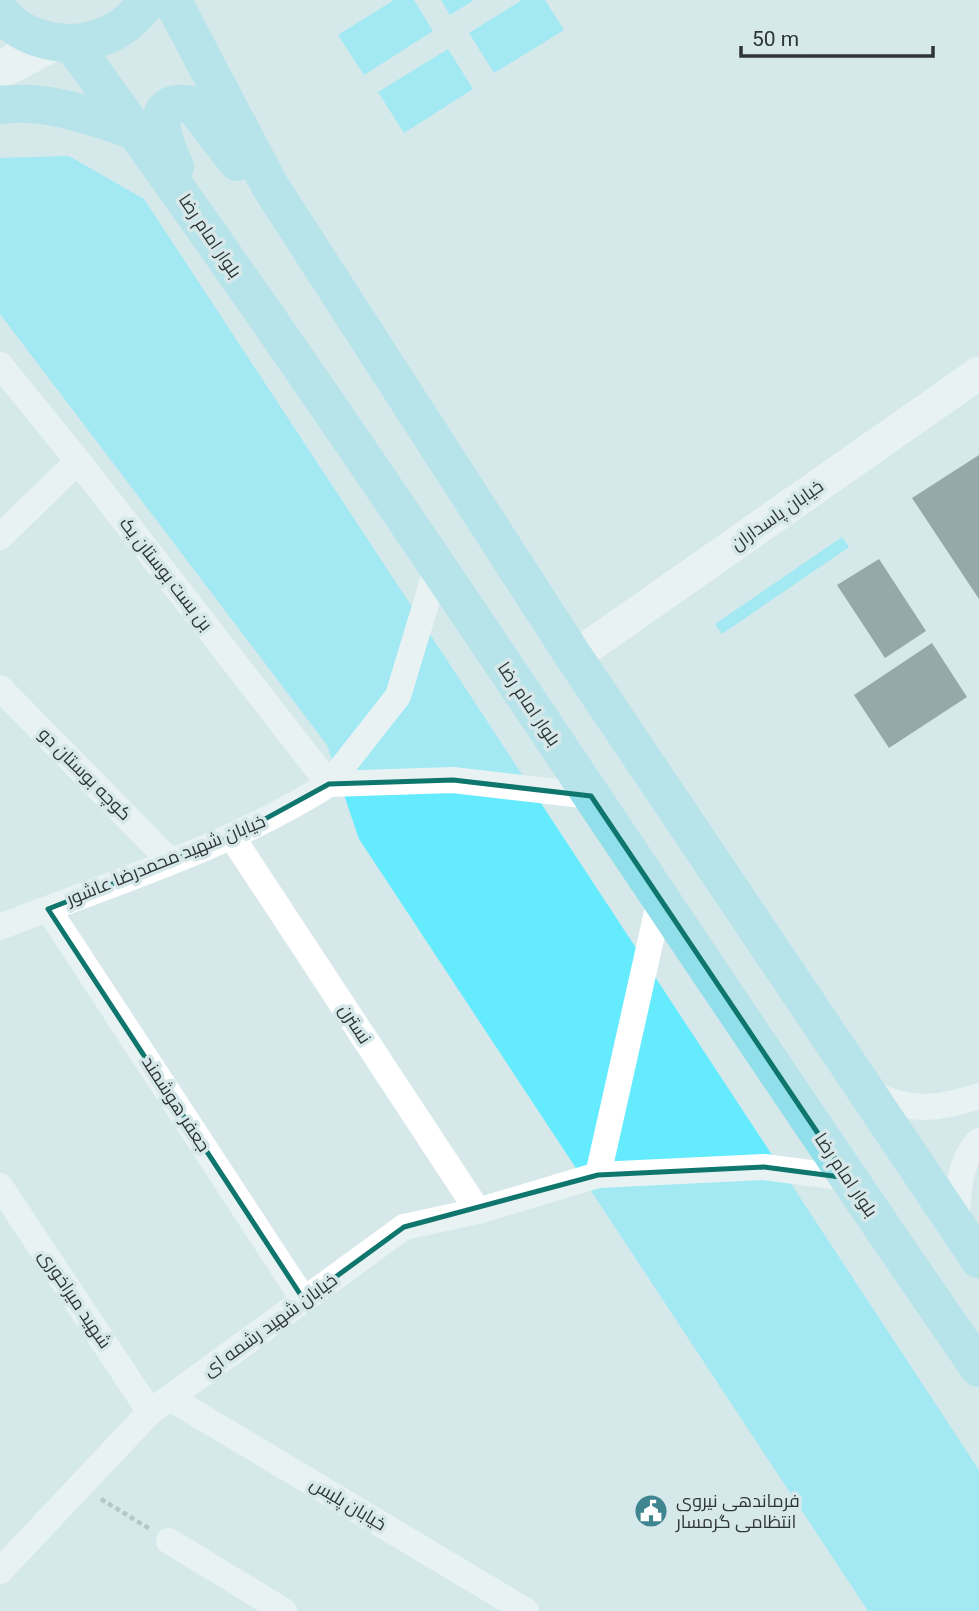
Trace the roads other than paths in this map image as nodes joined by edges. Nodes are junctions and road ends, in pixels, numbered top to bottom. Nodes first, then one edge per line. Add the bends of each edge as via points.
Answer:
1 (148, 0) edge
2 (172, 0) edge
3 (0, 12) edge
4 (63, 44) junction
5 (0, 70) edge
6 (0, 105) edge
7 (136, 131) junction
8 (270, 186) junction
9 (203, 226) junction
10 (0, 365) edge
11 (979, 373) edge
12 (78, 461) junction
13 (0, 537) edge
14 (437, 567) junction
15 (574, 657) junction
16 (0, 688) edge
17 (329, 784) junction
18 (591, 796) junction
19 (232, 837) junction
20 (170, 861) junction
21 (660, 899) junction
22 (48, 909) junction
23 (0, 927) edge
24 (866, 1092) junction
25 (979, 1096) edge
26 (979, 1141) edge
27 (598, 1175) junction
28 (848, 1178) junction
29 (0, 1186) edge
30 (478, 1211) junction
31 (956, 1226) junction
32 (979, 1259) edge
33 (304, 1300) junction
34 (979, 1368) edge
35 (160, 1405) junction
36 (169, 1541) road end
37 (3, 1561) edge
38 (284, 1611) edge
39 (526, 1611) edge

1 - 4 main road via 127,24 102,39
2 - 8 main road
3 - 4 main road via 27,34
4 - 5 main road
4 - 7 main road, بلوار امام رضا
6 - 7 main road via 25,102 74,110
7 - 9 main road, بلوار امام رضا
8 - 9 main road via 234,160 193,105 168,107 161,116 161,133
8 - 15 main road
9 - 14 main road, بلوار امام رضا
10 - 12 street, بن بست بوستان یک
11 - 15 street, خیابان پاسداران
12 - 13 street
12 - 17 street, بن بست بوستان یک
14 - 17 street via 398,696
14 - 18 main road, بلوار امام رضا
15 - 24 main road
16 - 20 street, کوچه بوستان دو
17 - 18 street via 453,780
17 - 19 street, خیابان شهید محمدرضا عاشور
18 - 21 main road, بلوار امام رضا
19 - 20 street, خیابان شهید محمدرضا عاشور
19 - 30 street, نسترن
20 - 22 street, خیابان شهید محمدرضا عاشور
21 - 27 street
21 - 28 main road, بلوار امام رضا
22 - 23 street, خیابان شهید محمدرضا عاشور
22 - 33 street, جعفر هوشمند
24 - 25 street via 909,1107 938,1106
24 - 31 main road
26 - 31 street via 971,1148 959,1187
27 - 28 street, خیابان شهید رشمه ای via 764,1167
27 - 30 street, خیابان شهید رشمه ای
28 - 34 main road, بلوار امام رضا
29 - 35 street, شهید میراخوری
30 - 33 street, خیابان شهید رشمه ای via 404,1227
31 - 32 main road
33 - 35 street, خیابان شهید رشمه ای
35 - 37 street, خیابان شهید رشمه ای
35 - 39 street, خیابان پلیس
36 - 38 street

